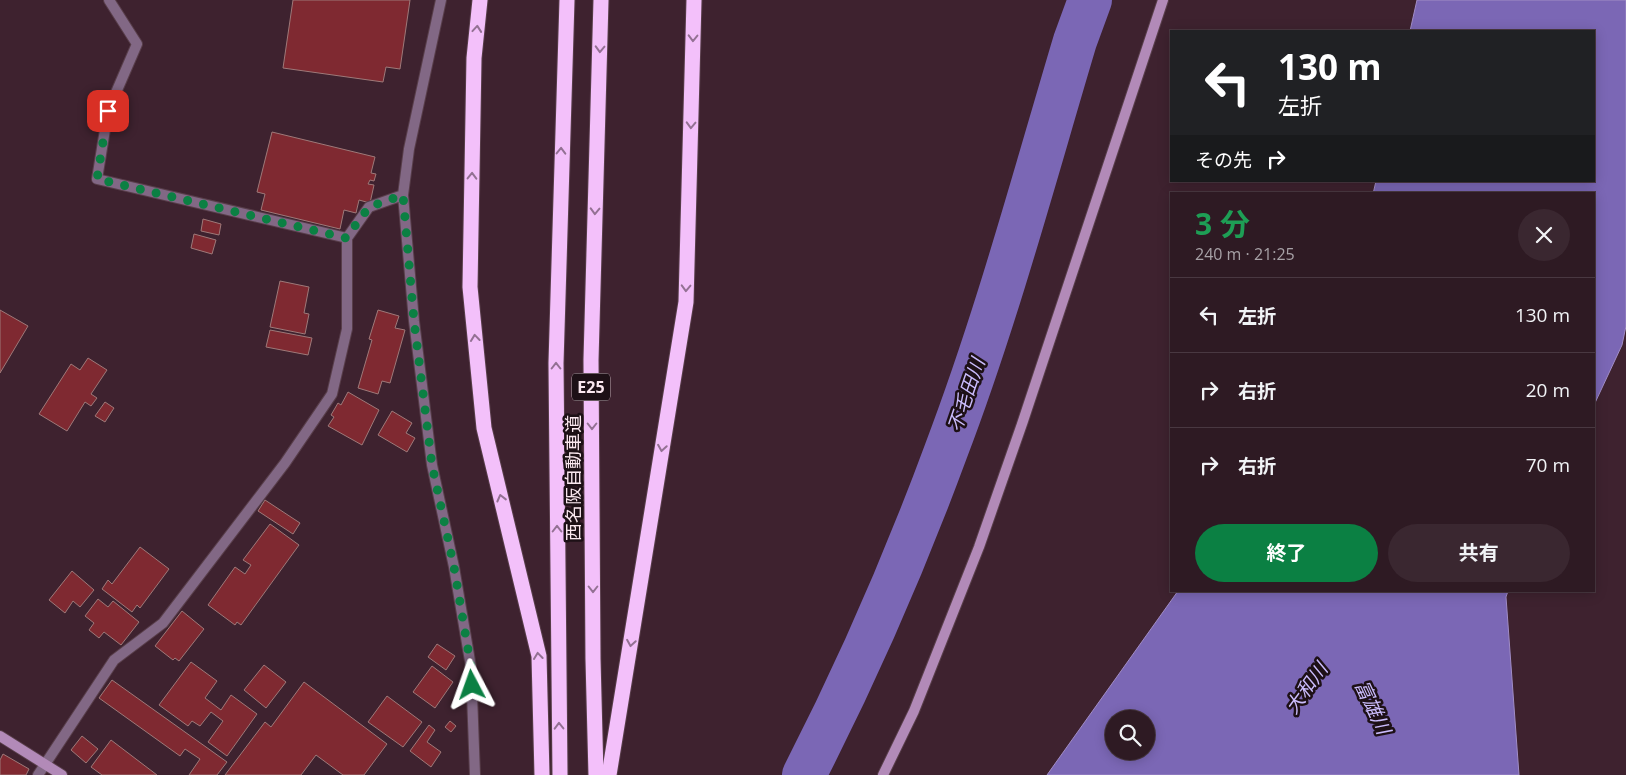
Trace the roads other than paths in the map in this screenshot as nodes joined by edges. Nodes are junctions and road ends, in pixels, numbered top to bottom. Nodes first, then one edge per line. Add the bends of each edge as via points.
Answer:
1 (109, 0) edge
2 (441, 0) edge
3 (480, 0) edge
4 (567, 0) edge
5 (601, 0) edge
6 (694, 0) edge
7 (1163, 0) edge
8 (403, 195) junction
9 (346, 238) junction
10 (0, 736) edge
11 (44, 764) junction
12 (38, 775) edge
13 (62, 775) edge
14 (475, 775) edge
15 (542, 775) edge
16 (560, 775) edge
17 (596, 775) edge
18 (610, 775) edge
19 (882, 775) edge

1 - 9 street via 137,44 108,111 97,179
2 - 8 street via 409,149
15 -> 3 highway via 539,656 484,428 470,287 474,58
16 -> 4 highway, 西名阪自動車道 / E25 via 556,363
5 -> 17 highway, 西名阪自動車道 / E25 via 591,360
6 -> 18 highway via 686,302
7 - 19 street via 979,547 914,711
8 - 9 street via 369,207
8 - 14 street via 414,321 432,465 471,667
9 - 11 street via 347,329 332,394 285,463 163,623 114,660
10 - 11 street
11 - 12 street
11 - 13 street

